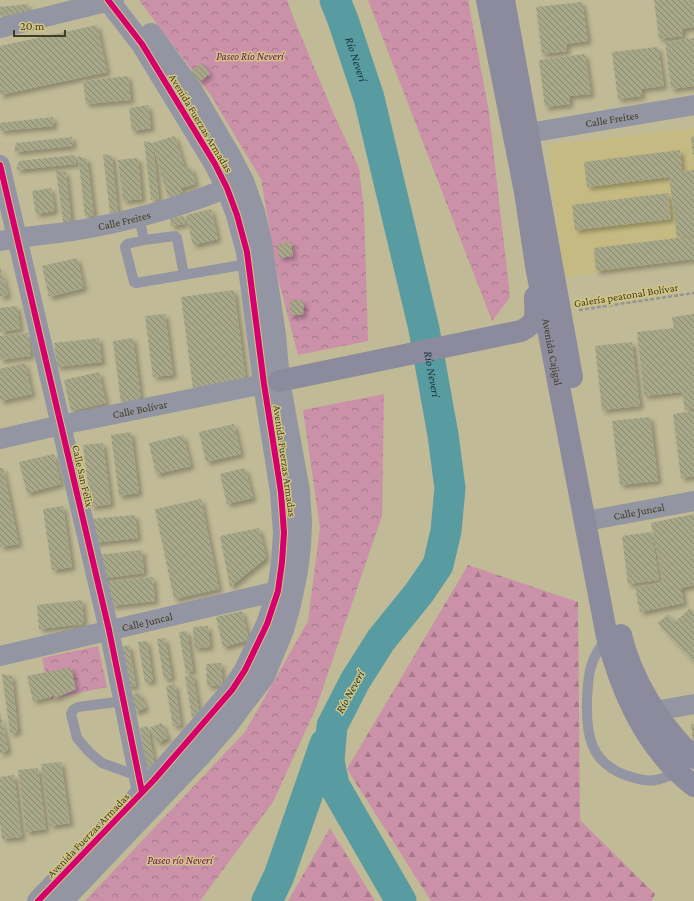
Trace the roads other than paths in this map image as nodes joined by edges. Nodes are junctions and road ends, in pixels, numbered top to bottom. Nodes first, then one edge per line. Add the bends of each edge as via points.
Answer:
1 (115, 0) edge
2 (487, 0) edge
3 (504, 0) edge
4 (0, 28) edge
5 (694, 105) edge
6 (529, 133) junction
7 (0, 165) edge
8 (235, 185) junction
9 (139, 217) junction
10 (9, 239) edge
11 (144, 240) junction
12 (248, 264) junction
13 (536, 266) junction
14 (184, 275) junction
15 (272, 382) junction
16 (61, 425) junction
17 (0, 439) edge
18 (694, 501) edge
19 (591, 520) junction
20 (286, 590) junction
21 (109, 630) junction
22 (608, 637) junction
23 (0, 656) edge
24 (124, 701) junction
25 (694, 704) edge
26 (655, 711) junction
27 (694, 758) edge
28 (686, 780) edge
29 (140, 784) junction
30 (38, 901) edge
31 (62, 901) edge

1 - 4 street
1 - 8 street, Avenida Fuerzas Armadas via 215,164
2 - 13 main road, Avenida Cajigal via 525,192
3 - 6 main road, Avenida Cajigal
5 - 6 street, Calle Freites
6 - 19 main road, Avenida Cajigal via 561,313
7 - 10 street, Calle San Félix
8 - 9 street, Calle Freites via 194,201
8 - 12 street, Avenida Fuerzas Armadas via 237,215
8 - 15 street, Avenida Fuerzas Armadas via 254,212 261,242 275,335
9 - 10 street, Calle Freites via 89,228
9 - 11 lane
10 - 16 street, Calle San Félix
11 - 14 lane via 175,236
11 - 14 lane via 127,244 126,247 134,282
12 - 14 lane
12 - 15 street, Avenida Fuerzas Armadas
13 - 15 main road via 535,316 531,325 521,331
13 - 19 main road, Avenida Cajigal
15 - 16 street, Calle Bolívar
15 - 20 street, Avenida Fuerzas Armadas via 299,491 300,546
16 - 17 street, Calle Bolívar
16 - 21 street, Calle San Félix
18 - 19 street, Calle Juncal
19 - 22 main road, Avenida Cajigal
19 - 26 main road, Avenida Cajigal via 623,646 636,677
20 - 21 street, Calle Juncal
20 - 29 street, Avenida Fuerzas Armadas via 232,690 208,719
20 - 31 street, Avenida Fuerzas Armadas via 283,630 264,676 200,756
21 - 23 street, Calle Juncal
21 - 24 street, Calle San Félix
22 - 28 main road, Avenida Cajigal via 616,668 647,735 671,766
22 - 28 lane via 597,650 591,664 588,689 588,730 596,754 606,764 634,778
24 - 29 street, Calle San Félix
24 - 29 lane via 78,707 71,714 73,726 77,738 89,752 102,763
25 - 26 street
26 - 27 main road, Avenida Cajigal via 678,742
29 - 30 street, Avenida Fuerzas Armadas

